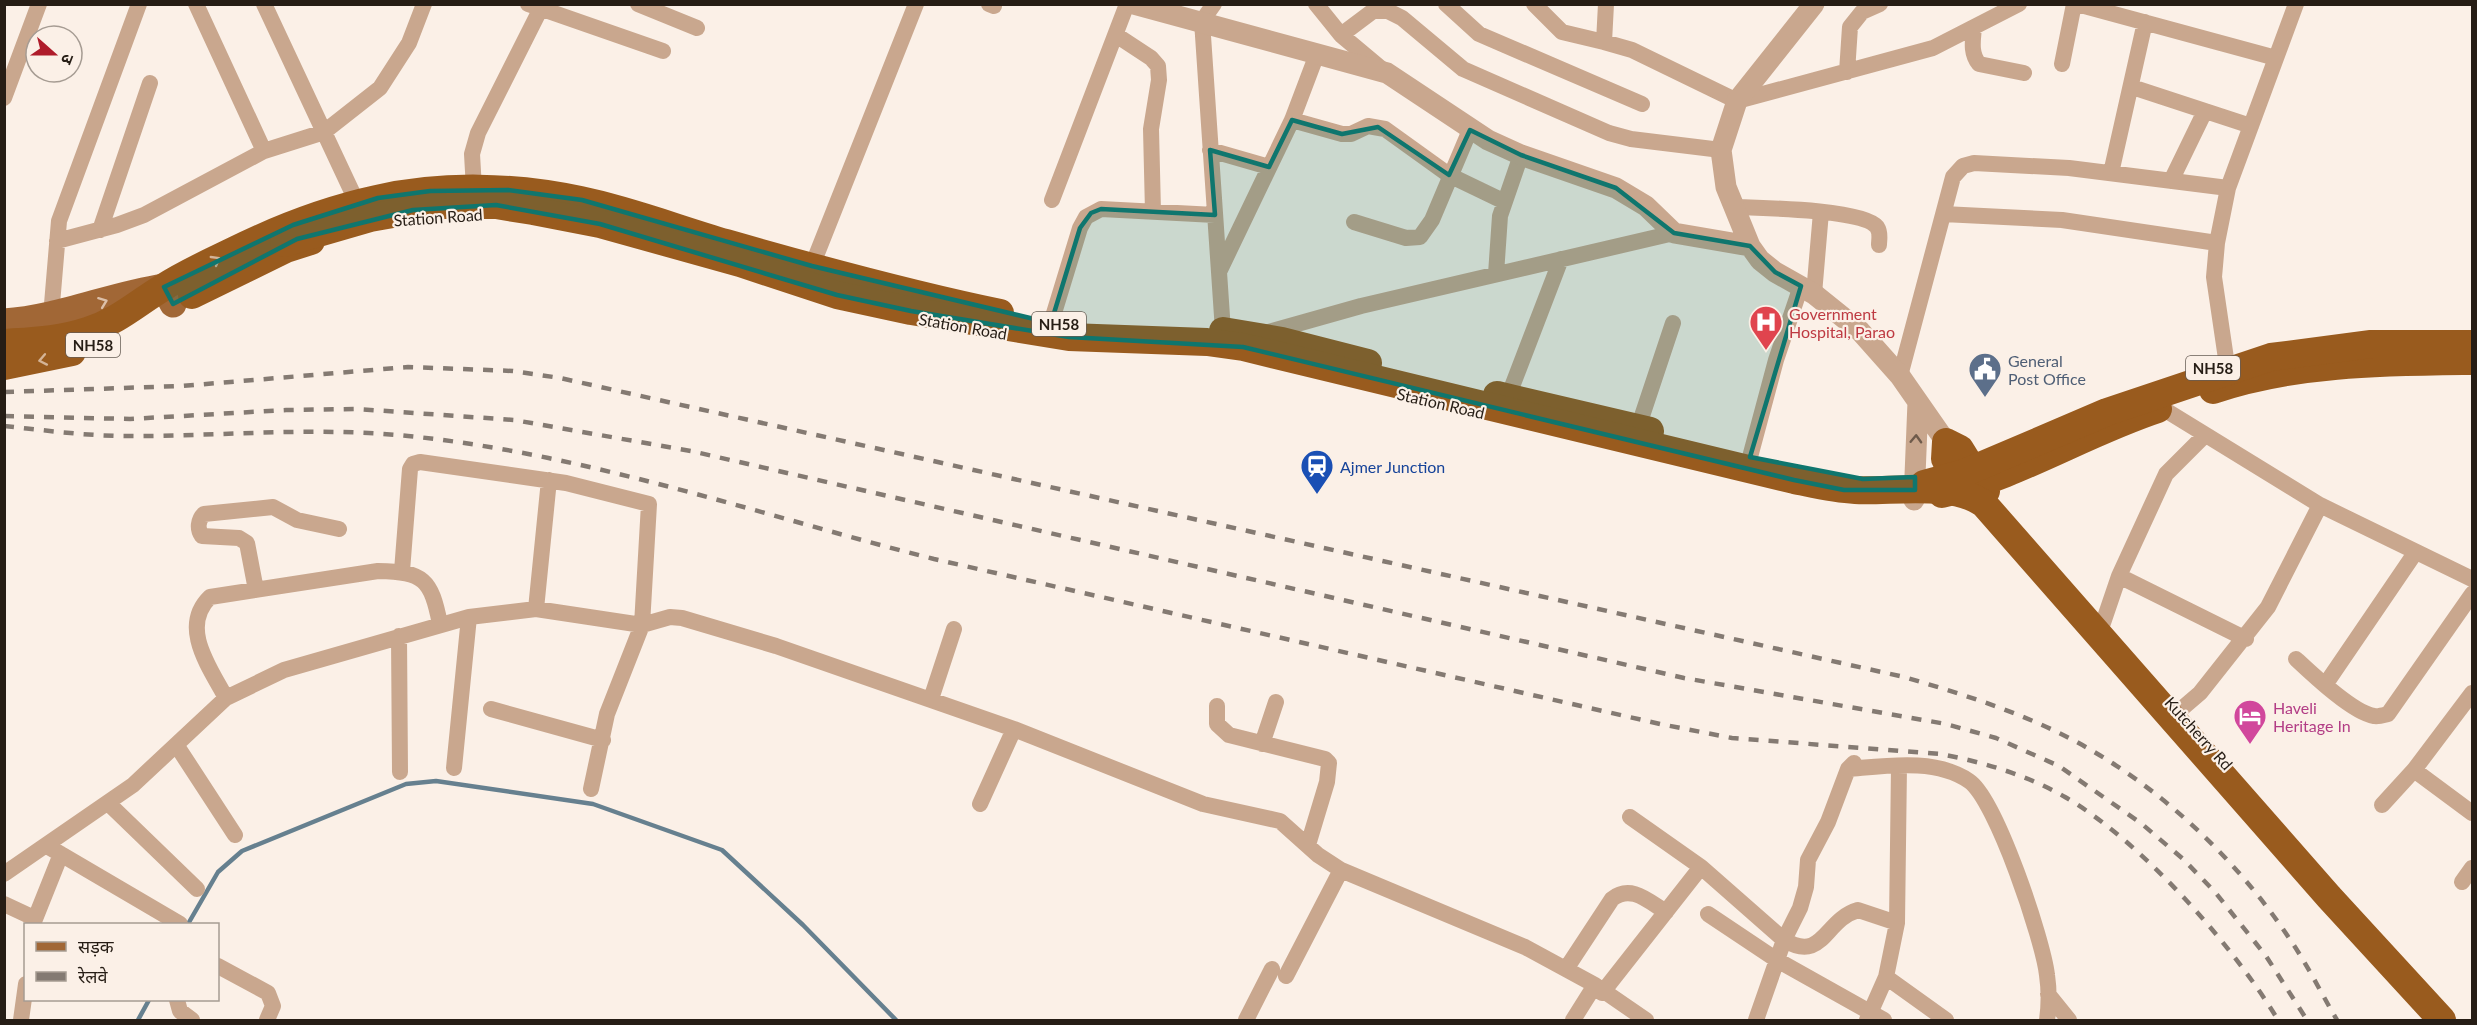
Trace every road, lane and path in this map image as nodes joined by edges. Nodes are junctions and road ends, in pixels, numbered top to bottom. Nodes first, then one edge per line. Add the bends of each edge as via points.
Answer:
1 (39, 4) edge
2 (140, 4) edge
3 (196, 4) edge
4 (264, 4) edge
5 (424, 4) edge
6 (638, 4) edge
7 (916, 4) edge
8 (1127, 4) edge
9 (1134, 4) edge
10 (1316, 4) edge
11 (1446, 4) edge
12 (1534, 4) edge
13 (1606, 4) edge
14 (1814, 4) edge
15 (1880, 4) edge
16 (2019, 4) edge
17 (2076, 4) edge
18 (2296, 4) edge
19 (535, 6) edge
20 (1208, 13) edge
21 (2145, 22) junction
22 (1974, 27) junction
23 (697, 28) dead end
24 (1116, 35) junction
25 (1341, 35) junction
26 (1604, 42) junction
27 (663, 51) dead end
28 (1317, 54) junction
29 (2276, 58) junction
30 (2062, 64) dead end
31 (1847, 72) junction
32 (1387, 73) junction
33 (2024, 73) dead end
34 (150, 83) dead end
35 (2132, 87) junction
36 (4, 98) edge
37 (1737, 101) junction
38 (1642, 104) dead end
39 (2205, 111) junction
40 (1292, 120) junction
41 (2251, 126) junction
42 (1470, 130) junction
43 (324, 132) junction
44 (1210, 150) junction
45 (1721, 150) junction
46 (264, 151) junction
47 (1521, 155) junction
48 (1269, 167) junction
49 (2111, 173) junction
50 (1449, 175) junction
51 (2171, 181) junction
52 (2228, 188) junction
53 (474, 189) junction
54 (353, 194) dead end
55 (1052, 200) dead end
56 (1503, 201) junction
57 (1734, 207) junction
58 (1153, 212) junction
59 (1821, 212) junction
60 (1943, 214) junction
61 (1215, 215) junction
62 (1354, 222) dead end
63 (100, 230) junction
64 (1674, 233) junction
65 (284, 240) junction
66 (57, 241) junction
67 (2217, 243) junction
68 (1879, 245) dead end
69 (1750, 246) junction
70 (258, 251) junction
71 (1561, 259) junction
72 (812, 266) junction
73 (1219, 273) junction
74 (1496, 274) junction
75 (1808, 290) junction
76 (169, 295) junction
77 (51, 316) junction
78 (4, 322) edge
79 (1051, 323) junction
80 (1673, 324) dead end
81 (1223, 330) junction
82 (1255, 336) junction
83 (2472, 338) edge
84 (4, 343) edge
85 (2472, 344) edge
86 (2472, 353) edge
87 (2472, 361) edge
88 (4, 366) edge
89 (2228, 374) junction
90 (1900, 376) junction
91 (1508, 397) junction
92 (1918, 402) junction
93 (2162, 408) junction
94 (1638, 428) junction
95 (2205, 435) junction
96 (1946, 442) joint
97 (1749, 457) junction
98 (1962, 479) junction
99 (549, 480) junction
100 (1915, 489) junction
101 (2320, 505) junction
102 (339, 530) dead end
103 (2415, 553) junction
104 (402, 572) junction
105 (2119, 576) junction
106 (2472, 579) edge
107 (256, 590) junction
108 (2472, 594) edge
109 (536, 609) junction
110 (469, 617) junction
111 (2103, 623) junction
112 (440, 624) junction
113 (642, 625) junction
114 (954, 629) dead end
115 (399, 636) junction
116 (2246, 639) junction
117 (2296, 659) dead end
118 (2325, 685) junction
119 (2472, 693) edge
120 (226, 698) junction
121 (931, 699) junction
122 (1276, 702) dead end
123 (1217, 706) dead end
124 (490, 709) dead end
125 (2180, 711) junction
126 (1014, 729) junction
127 (603, 740) junction
128 (1263, 744) junction
129 (177, 746) junction
130 (1899, 766) junction
131 (454, 768) dead end
132 (2414, 770) junction
133 (400, 772) dead end
134 (591, 789) dead end
135 (108, 803) junction
136 (980, 804) dead end
137 (2382, 805) dead end
138 (2472, 813) edge
139 (1629, 817) dead end
140 (235, 835) dead end
141 (1308, 845) junction
142 (54, 850) junction
143 (1701, 867) junction
144 (2472, 868) edge
145 (1341, 870) junction
146 (4, 874) edge
147 (2462, 882) dead end
148 (197, 889) dead end
149 (4, 904) edge
150 (1666, 912) junction
151 (1708, 914) dead end
152 (33, 921) edge
153 (176, 923) edge
154 (1897, 923) junction
155 (1784, 940) junction
156 (1777, 960) junction
157 (219, 967) edge
158 (1566, 969) junction
159 (1886, 977) junction
160 (1598, 989) junction
161 (2048, 994) junction
162 (24, 998) edge
163 (178, 1001) edge
164 (1874, 1018) edge
165 (21, 1020) edge
166 (192, 1020) edge
167 (267, 1020) edge
168 (1246, 1020) edge
169 (1573, 1020) edge
170 (1646, 1020) edge
171 (1756, 1020) edge
172 (1946, 1020) edge
173 (2047, 1020) edge
174 (2069, 1020) edge
175 (2427, 1020) edge
176 (2442, 1020) edge
177 (2459, 1020) edge

1 - 36 street
2 - 66 street via 59,221
3 - 46 street
4 - 43 street
5 - 43 street via 409,43 380,88
6 - 23 street
7 - 72 street
8 - 24 street
9 - 20 street
10 - 25 street
11 - 38 street via 1479,34
12 - 26 street via 1562,32
13 - 26 street
14 - 37 street
15 - 31 street via 1855,17 1850,27
16 - 22 street
17 - 21 street
17 - 30 street
18 - 29 street
19 - 27 street
19 - 53 street via 478,133 472,154
20 - 28 street
20 - 44 street
21 - 29 street
21 - 35 street
22 - 31 street via 1933,48
22 - 33 street via 1972,47 1978,64
24 - 55 street
24 - 58 street via 1158,66 1151,129
25 - 32 street
25 - 45 street via 1374,11 1388,11 1402,18 1463,69 1609,133 1631,140
26 - 37 street via 1632,50
28 - 32 street
28 - 40 street
29 - 41 street
31 - 37 street
32 - 42 street
34 - 63 street
35 - 39 street
35 - 49 street
37 - 45 street
39 - 41 street
39 - 51 street
40 - 48 street
40 - 50 street via 1342,134 1378,127 1410,145
41 - 52 street
42 - 47 street
42 - 50 street
43 - 46 street
43 - 54 street
44 - 48 street
44 - 61 street
45 - 57 street via 1726,187
46 - 63 street via 144,214
47 - 56 street
47 - 64 street via 1616,188 1646,206
48 - 73 street
49 - 51 street
49 - 60 street via 1974,163 1963,166 1953,177
50 - 56 street
50 - 62 street via 1432,220 1420,237 1406,238
51 - 52 street
52 - 67 street
53 - 70 highway, Station Road / NH58 via 378,198 293,225
53 - 72 highway, Station Road / NH58 via 582,200
56 - 74 street
57 - 59 street
57 - 69 street
58 - 61 street
58 - 79 street via 1101,209 1086,217
59 - 68 street via 1869,221 1880,234
59 - 75 street
60 - 67 street via 2062,220
60 - 90 street
61 - 73 street
63 - 66 street
64 - 69 street
64 - 71 street
65 - 70 highway
65 - 85 highway, bridge via 381,208 426,200 471,197 547,203 594,212 808,276 944,309 1043,328 1226,337 1788,473 1851,483 1918,485 1964,473 2107,412 2271,357 2371,344
65 - 98 highway, bridge via 370,218 434,207 496,205 600,224 837,295 910,311 1070,337 1226,344 1844,490
66 - 77 street
67 - 89 street via 2214,277
69 - 75 street via 1775,272
70 - 76 highway, Station Road / NH58
70 - 100 highway, Station Road / NH58 via 382,221 442,213 519,215 604,233 808,293 899,315 1028,337 1267,357 1473,412 1866,500
71 - 74 street
71 - 91 street
72 - 79 highway, Station Road / NH58 via 970,307
73 - 81 street
74 - 82 street
75 - 90 street via 1860,331
75 - 97 street via 1776,360
77 -> 76 main road, Station Road via 126,293
76 - 84 highway, NH58 via 87,331 41,341
76 -> 88 highway, Station Road / NH58 via 139,326 102,343 54,358
77 - 78 main road, Station Road
79 - 81 highway, Station Road / NH58
80 - 94 street
81 - 82 highway, Station Road / NH58
82 - 91 highway, Station Road / NH58
83 - 89 highway, NH58 via 2376,338 2275,352
86 - 98 highway via 2364,356 2282,364 2173,395 2104,421 1988,474
87 - 89 highway, NH58 via 2350,364 2279,374
89 - 93 highway, NH58
89 - 98 highway, NH58 via 2111,404
90 - 92 street
91 - 94 highway, Station Road / NH58
92 - 96 street
100 -> 92 street
93 - 95 street
93 - 98 highway, NH58
94 - 97 highway, Station Road / NH58
95 - 101 street
95 - 105 street via 2166,474
96 - 98 highway via 1945,459
97 - 100 highway, Station Road / NH58
98 - 100 highway, Station Road / NH58
98 - 111 highway, Kutcherry Rd via 2006,517
98 - 175 highway via 1987,519 2051,595
98 - 176 highway, bridge
99 - 104 street via 413,464
99 - 109 street
99 - 113 street via 649,504
101 - 103 street
101 - 116 street via 2268,607
102 - 107 street via 297,520 273,507 204,514 198,531 202,536 239,538 247,543
103 - 106 street
103 - 118 street
104 - 107 street via 378,571
104 - 112 street via 419,577 435,595
105 - 111 street
105 - 116 street
107 - 120 street via 210,597 201,606 197,619 199,646
108 - 118 street via 2388,714 2375,717 2364,712
109 - 110 street
109 - 113 street
110 - 112 street
110 - 131 street
111 - 125 highway, Kutcherry Rd
112 - 115 street
113 - 121 street via 670,617 682,618
113 - 127 street via 607,714
114 - 121 street
115 - 120 street via 285,670
115 - 133 street
116 - 125 street
117 - 118 street
119 - 132 street
120 - 129 street
121 - 126 street
122 - 128 street
123 - 128 street via 1217,724 1222,730
124 - 127 street
125 - 177 highway, Kutcherry Rd
126 - 136 street
126 - 141 street via 1203,804 1280,821
127 - 134 street
128 - 141 street via 1329,763
129 - 135 street
129 - 140 street
130 - 154 street
130 - 155 street via 1852,764 1808,860 1800,908
130 - 161 street via 1950,772 1970,781 1987,800 2033,916
132 - 137 street
132 - 138 street
135 - 142 street
135 - 148 street
139 - 143 street
141 - 145 street
142 - 146 street
142 - 152 street
142 - 153 street
143 - 150 street
143 - 155 street
144 - 147 street
145 - 158 street via 1525,947
145 - 168 street
149 - 152 street
150 - 158 street via 1635,893 1620,893 1612,899
150 - 160 street
151 - 156 street
154 - 155 street via 1858,910 1840,918 1818,944 1797,947
154 - 159 street
155 - 156 street
156 - 164 street
156 - 171 street
157 - 167 street via 268,993 273,1006
158 - 160 street
159 - 164 street
159 - 172 street
160 - 169 street
160 - 170 street
161 - 173 street
161 - 174 street
162 - 165 street
163 - 166 street via 180,1011

